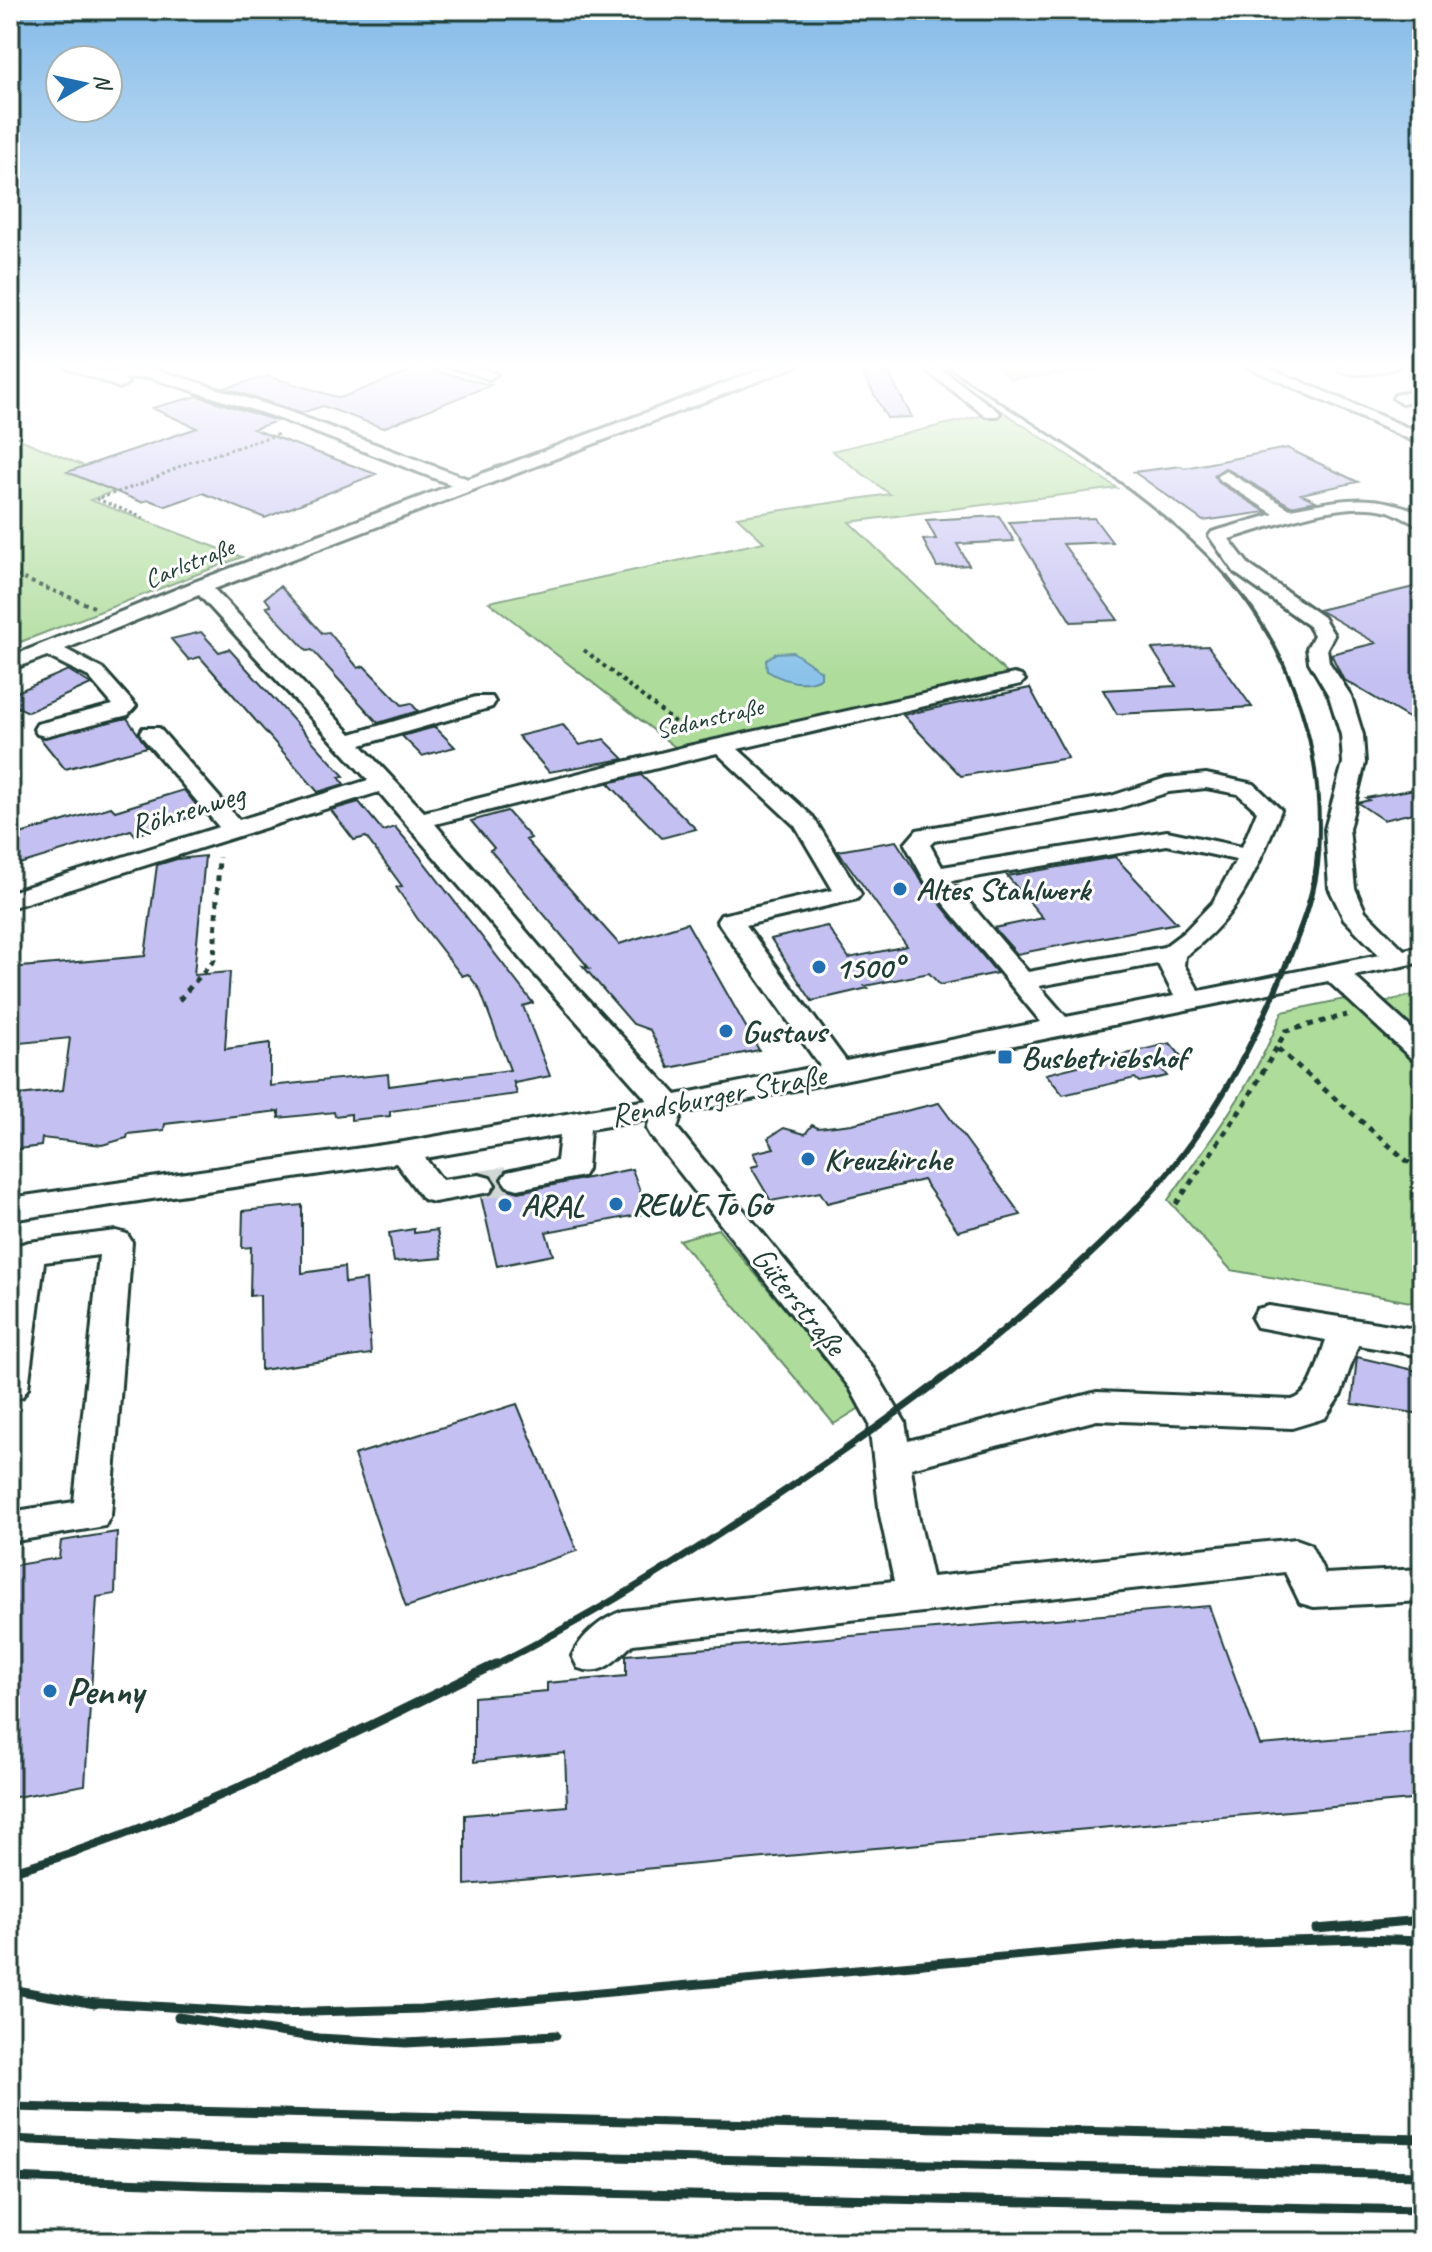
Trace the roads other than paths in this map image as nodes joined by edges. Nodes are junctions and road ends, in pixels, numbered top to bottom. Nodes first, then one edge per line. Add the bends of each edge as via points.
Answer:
1 (424, 468) edge
2 (513, 468) edge
3 (1226, 476) dead end
4 (468, 485) junction
5 (1422, 502) edge
6 (1396, 508) junction
7 (1285, 515) junction
8 (1422, 521) edge
9 (201, 586) junction
10 (48, 649) junction
11 (10, 664) edge
12 (1014, 680) dead end
13 (484, 702) dead end
14 (45, 729) dead end
15 (151, 733) dead end
16 (347, 742) junction
17 (713, 748) junction
18 (383, 783) junction
19 (419, 821) junction
20 (234, 829) junction
21 (1249, 856) junction
22 (934, 876) junction
23 (10, 900) edge
24 (1172, 953) junction
25 (1410, 957) edge
26 (1334, 972) junction
27 (1021, 981) junction
28 (1191, 1001) junction
29 (1060, 1028) junction
30 (1422, 1053) edge
31 (839, 1072) junction
32 (669, 1106) junction
33 (576, 1122) junction
34 (404, 1152) junction
35 (518, 1179) tunnel mouth
36 (479, 1185) tunnel mouth
37 (55, 1203) junction
38 (10, 1209) edge
39 (48, 1250) junction
40 (1269, 1318) dead end
41 (1346, 1332) junction
42 (1422, 1343) edge
43 (10, 1388) edge
44 (892, 1459) junction
45 (10, 1527) edge
46 (1422, 1585) edge
47 (917, 1595) junction
48 (592, 1656) dead end

1 - 4 street
2 - 4 street, Carlstraße
3 - 7 street
4 - 9 street, Carlstraße
5 - 6 street
6 - 7 street via 1350,503
6 - 8 street
7 - 25 street via 1218,536 1242,569 1316,621 1324,635 1317,648 1319,662 1340,696 1354,763 1337,829 1342,888 1353,914
9 - 10 street, Carlstraße
9 - 16 street
10 - 11 street, Carlstraße
10 - 14 street via 96,673 125,706
12 - 17 street, Sedanstraße
13 - 16 street
15 - 20 street
16 - 18 street
17 - 19 street, Sedanstraße
17 - 31 street via 805,822 848,894 730,921
18 - 19 street
18 - 20 street, Röhrenweg
19 - 32 street
20 - 23 street, Röhrenweg
21 - 22 street via 1167,838
21 - 22 street via 1269,810 1246,789 1206,781 926,835 917,844
21 - 24 street via 1214,921
22 - 27 street
24 - 27 street
24 - 28 street via 1171,965
25 - 26 street, Rendsburger Straße
26 - 28 street, Rendsburger Straße
26 - 30 street
27 - 29 street
28 - 29 street, Rendsburger Straße
29 - 31 street, Rendsburger Straße
31 - 32 street, Rendsburger Straße
32 - 33 street, Rendsburger Straße
32 - 44 street, Güterstraße via 662,1129 862,1379 887,1422
33 - 34 street, Rendsburger Straße
33 - 35 street via 572,1169
34 - 36 street via 434,1192
34 - 37 street, Rendsburger Straße
37 - 38 street, Rendsburger Straße
37 - 39 street
39 - 43 street via 29,1253
39 - 45 street via 116,1242 92,1515
40 - 41 street
41 - 42 street
41 - 44 street via 1323,1394 1312,1408 1292,1414 1097,1406
44 - 47 street, Güterstraße
46 - 47 street via 1314,1591 1296,1555
47 - 48 street via 623,1628

